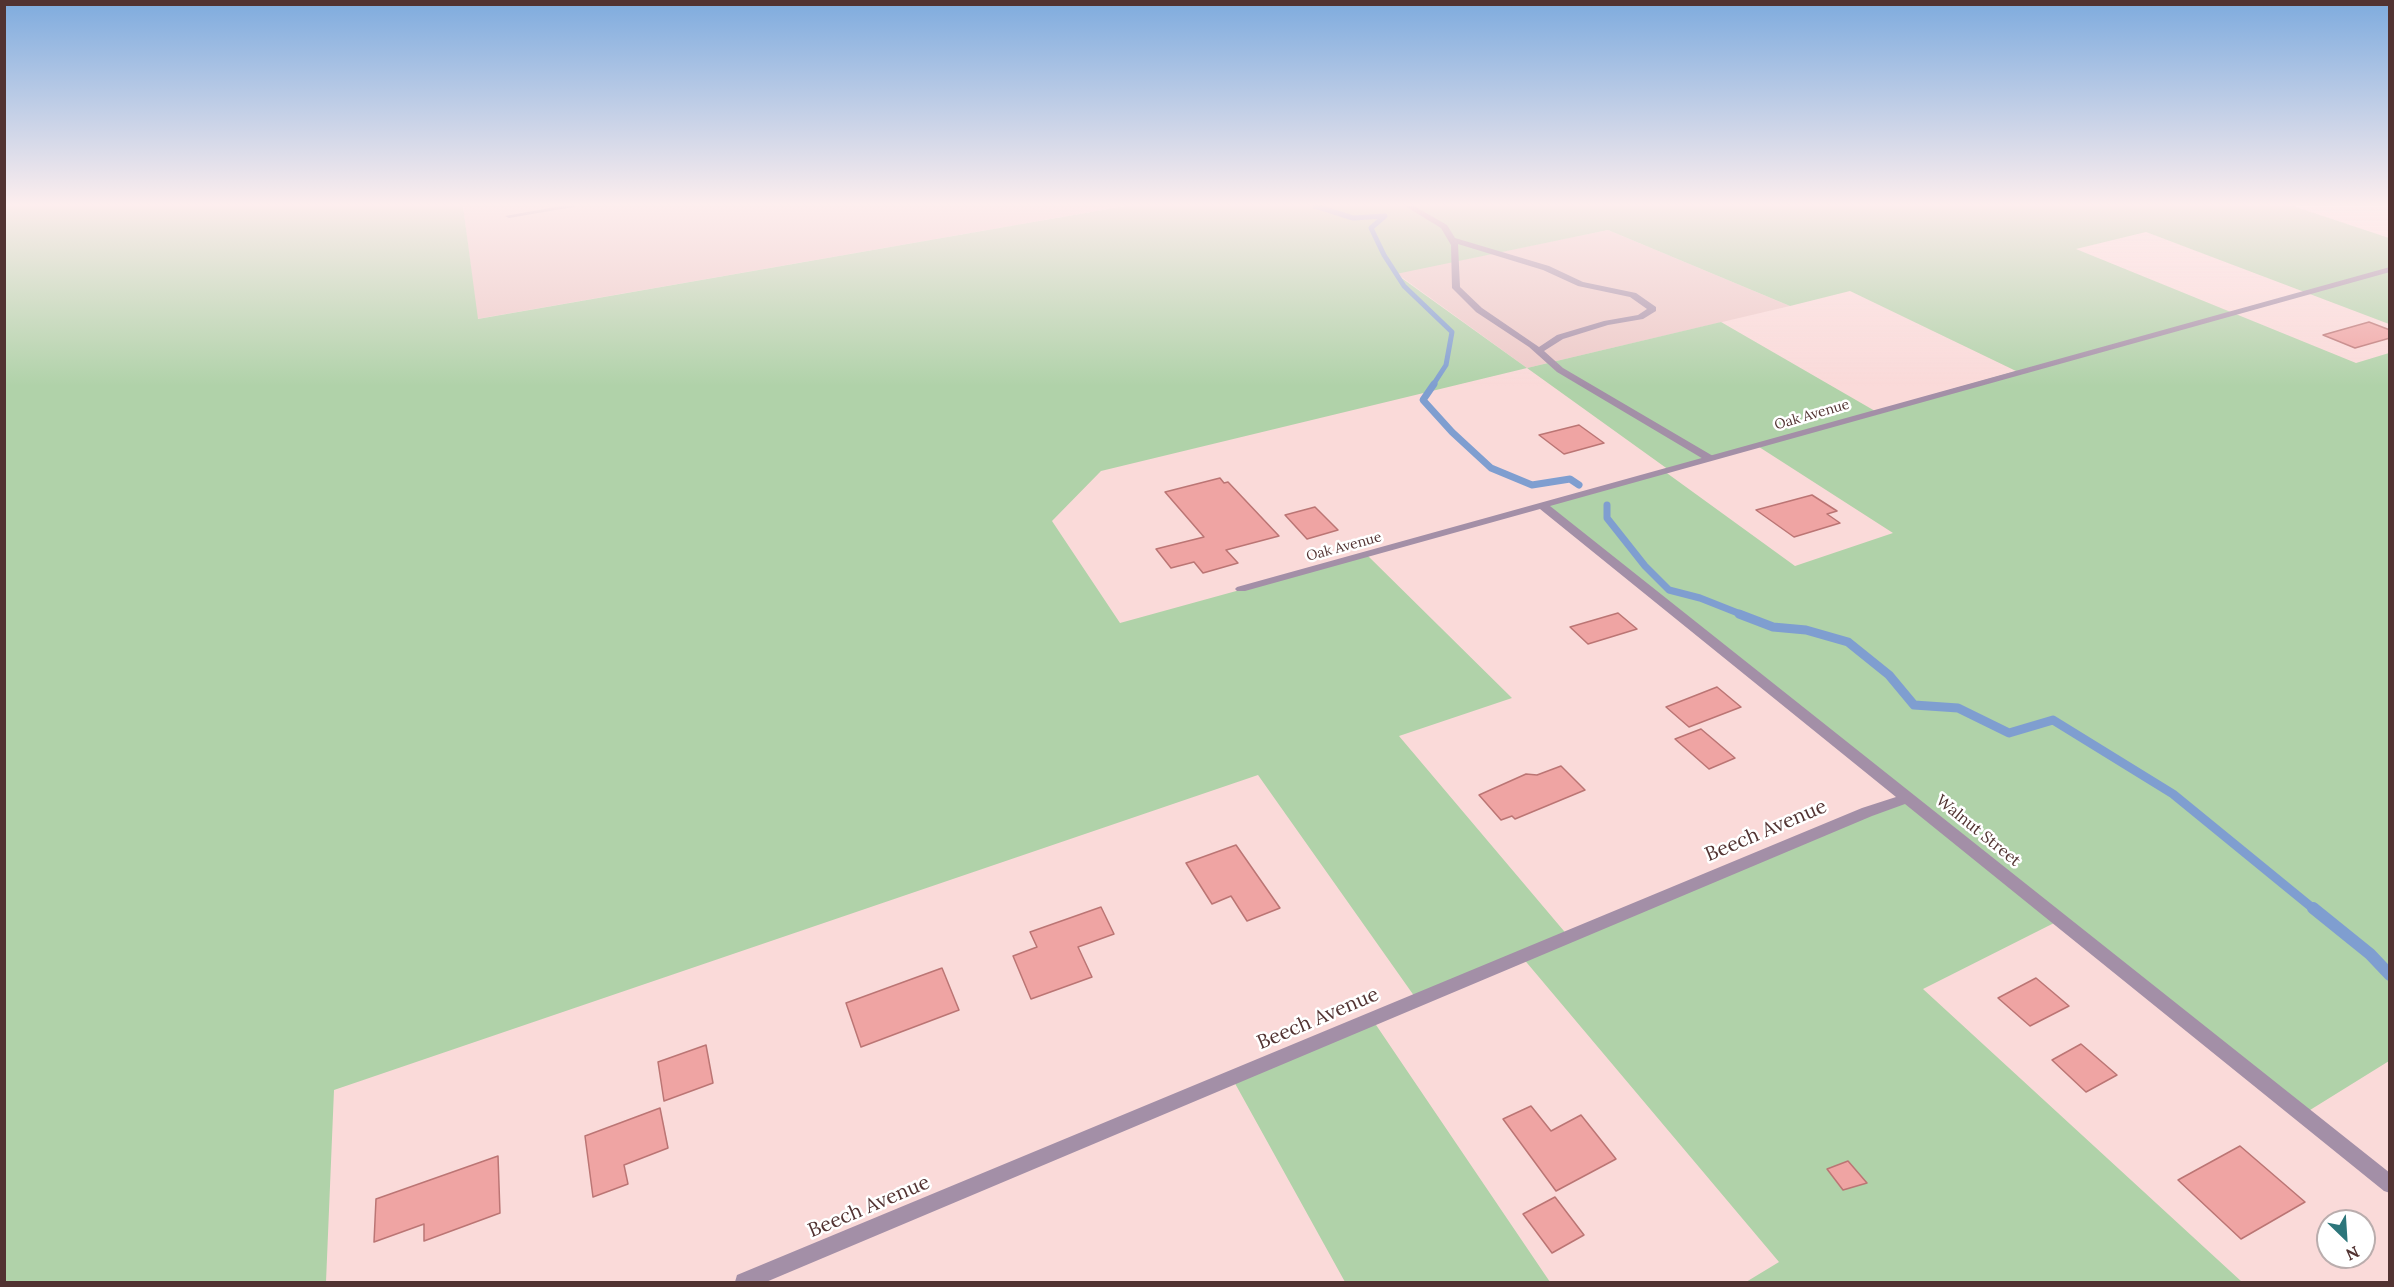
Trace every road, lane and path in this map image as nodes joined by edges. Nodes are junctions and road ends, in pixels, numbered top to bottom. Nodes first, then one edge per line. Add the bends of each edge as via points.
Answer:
1 (1455, 266) edge
2 (1539, 266) edge
3 (2390, 269) edge
4 (1539, 351) junction
5 (1709, 458) junction
6 (1543, 506) junction
7 (1241, 589) dead end
8 (1909, 798) junction
9 (2390, 1185) edge
10 (744, 1282) edge

1 - 4 street via 1456,288 1479,310
2 - 4 street via 1581,284 1633,295 1653,309 1640,317 1560,337
3 - 5 street, Oak Avenue
4 - 5 street via 1560,370
5 - 6 street, Oak Avenue
6 - 7 street, Oak Avenue
6 - 8 street, Walnut Street
8 - 9 street, Walnut Street
8 - 10 street, Beech Avenue via 1867,812

